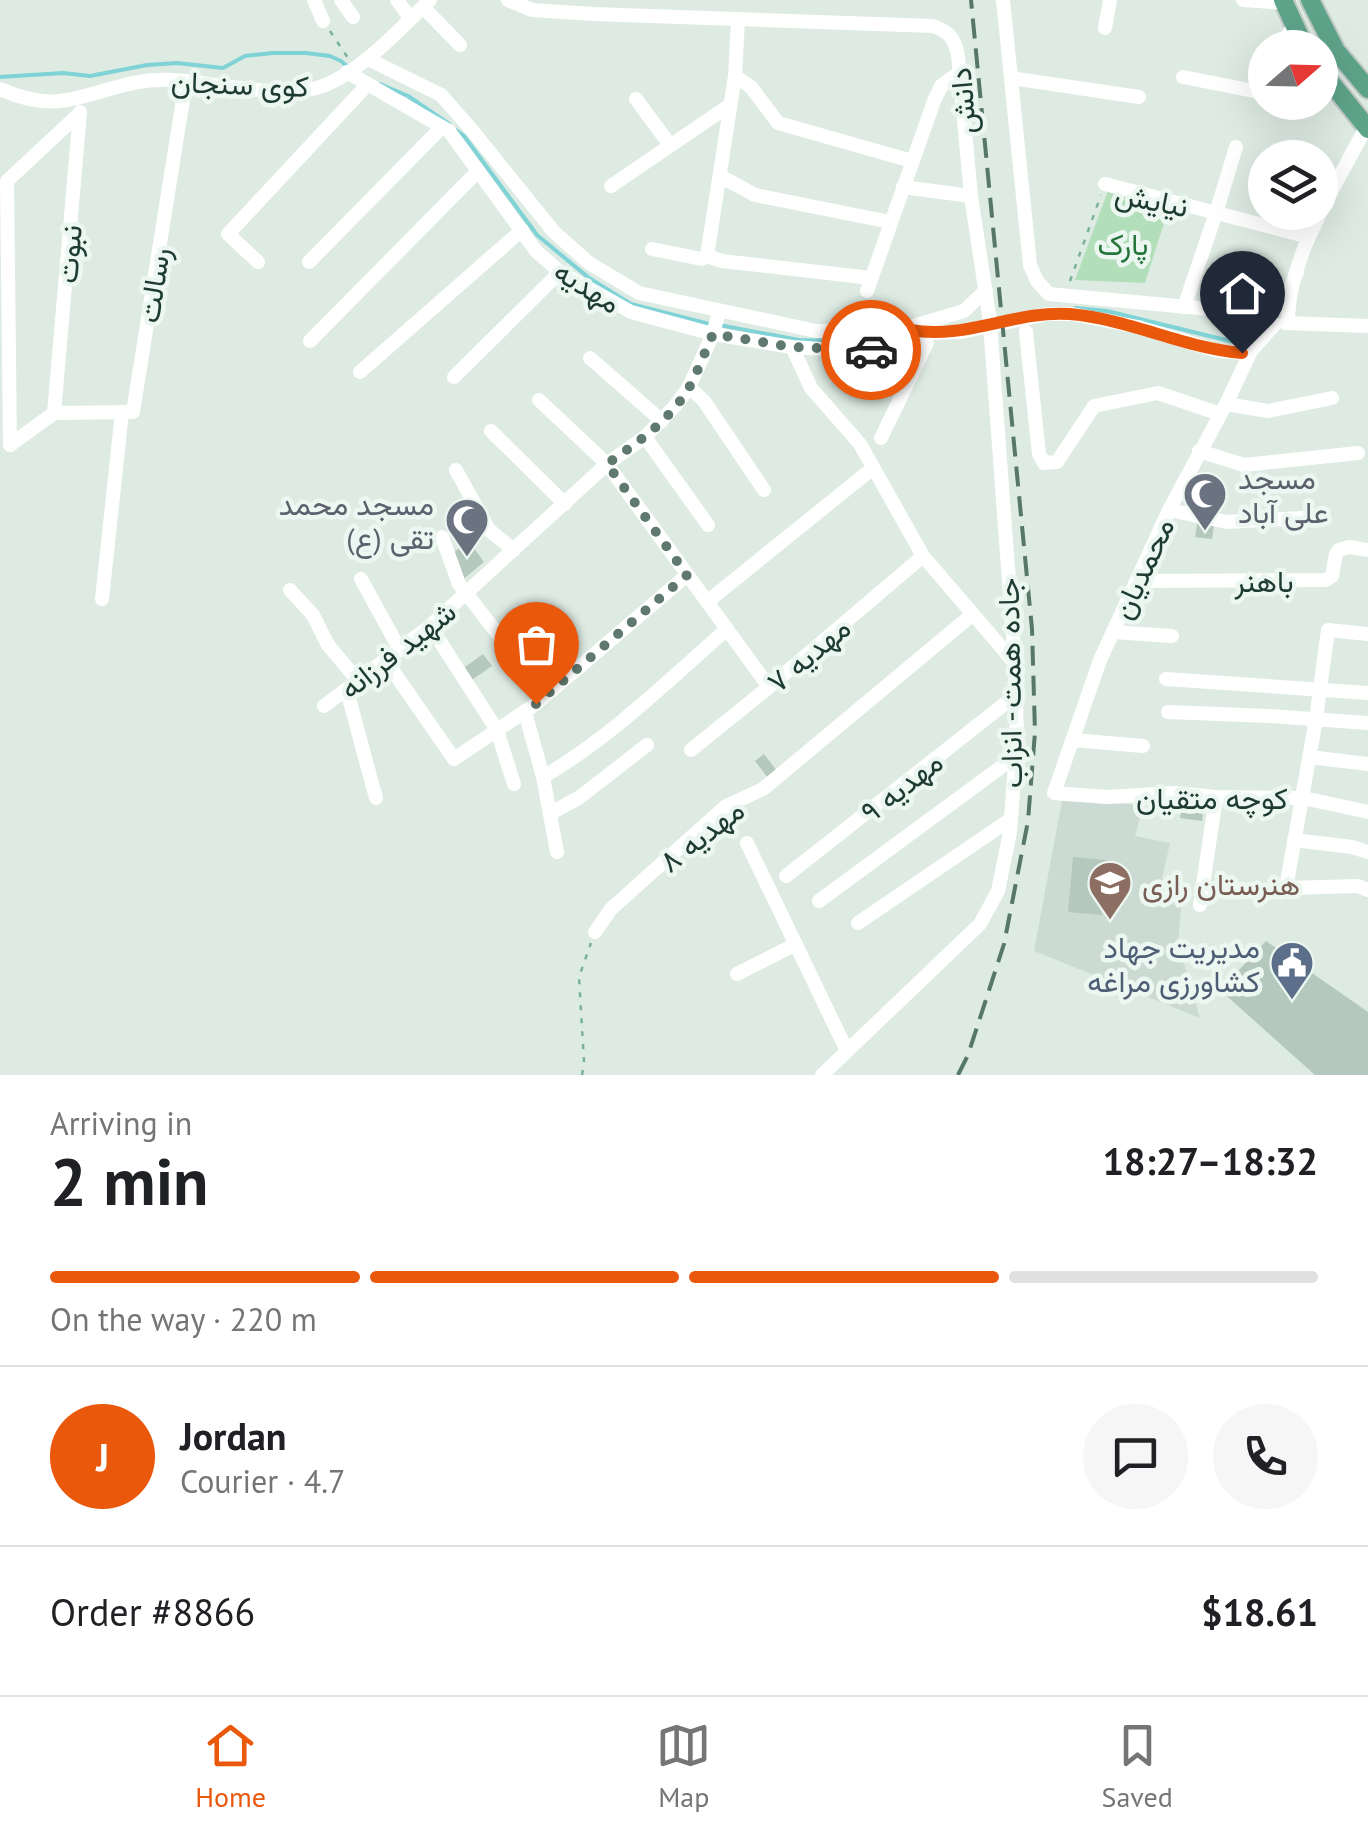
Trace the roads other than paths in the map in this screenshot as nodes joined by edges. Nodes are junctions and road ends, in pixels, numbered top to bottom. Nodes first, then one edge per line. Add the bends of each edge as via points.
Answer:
1 (314, 0) edge
2 (342, 0) edge
3 (396, 0) edge
4 (508, 0) edge
5 (1003, 0) edge
6 (1110, 0) edge
7 (1243, 0) edge
8 (1310, 0) edge
9 (1284, 2) edge
10 (426, 3) edge
11 (354, 17) dead end
12 (410, 18) junction
13 (738, 20) junction
14 (323, 21) road end
15 (1295, 26) junction
16 (1105, 28) dead end
17 (1292, 30) edge
18 (1297, 30) edge
19 (460, 45) dead end
20 (354, 67) junction
21 (960, 72) junction
22 (734, 76) junction
23 (1183, 76) dead end
24 (1010, 78) junction
25 (186, 82) junction
26 (368, 84) junction
27 (0, 89) edge
28 (1368, 89) edge
29 (1248, 90) edge
30 (1338, 91) edge
31 (81, 96) junction
32 (1139, 97) dead end
33 (636, 99) dead end
34 (730, 105) junction
35 (80, 113) junction
36 (442, 127) junction
37 (1367, 128) edge
38 (670, 145) junction
39 (1236, 147) dead end
40 (912, 161) junction
41 (478, 171) junction
42 (720, 176) junction
43 (1106, 184) road end
44 (610, 186) dead end
45 (903, 186) junction
46 (971, 196) junction
47 (1216, 213) junction
48 (890, 222) junction
49 (522, 230) junction
50 (1309, 237) junction
51 (652, 249) dead end
52 (707, 256) junction
53 (258, 262) dead end
54 (309, 262) dead end
55 (560, 272) junction
56 (986, 290) junction
57 (1184, 307) junction
58 (718, 311) junction
59 (989, 315) joint
60 (1281, 319) junction
61 (1368, 326) edge
62 (906, 330) junction
63 (1026, 332) dead end
64 (713, 334) junction
65 (310, 341) dead end
66 (792, 347) junction
67 (905, 347) junction
68 (1251, 351) junction
69 (590, 358) dead end
70 (360, 372) dead end
71 (454, 376) dead end
72 (689, 387) junction
73 (1332, 398) dead end
74 (539, 400) dead end
75 (1223, 409) junction
76 (122, 412) junction
77 (54, 413) junction
78 (662, 421) junction
79 (491, 431) dead end
80 (646, 438) junction
81 (882, 438) dead end
82 (1199, 451) junction
83 (1358, 453) dead end
84 (607, 464) junction
85 (872, 468) junction
86 (456, 470) dead end
87 (764, 490) dead end
88 (565, 504) junction
89 (1169, 510) junction
90 (1318, 517) dead end
91 (708, 525) dead end
92 (442, 537) dead end
93 (514, 550) junction
94 (1368, 550) edge
95 (923, 556) junction
96 (687, 575) junction
97 (361, 579) dead end
98 (1137, 581) junction
99 (290, 590) dead end
100 (467, 593) junction
101 (102, 599) dead end
102 (707, 602) junction
103 (974, 614) junction
104 (430, 626) junction
105 (727, 629) junction
106 (1113, 632) junction
107 (1368, 634) edge
108 (1172, 636) dead end
109 (504, 642) dead end
110 (400, 650) junction
111 (386, 661) junction
112 (1014, 663) junction
113 (1166, 679) dead end
114 (353, 686) junction
115 (770, 687) junction
116 (1320, 690) junction
117 (1368, 693) edge
118 (1016, 695) junction
119 (324, 706) dead end
120 (525, 712) junction
121 (1168, 712) dead end
122 (1316, 719) junction
123 (1368, 724) edge
124 (497, 730) junction
125 (1074, 740) junction
126 (647, 745) dead end
127 (1143, 746) dead end
128 (691, 750) dead end
129 (1016, 756) junction
130 (1308, 757) junction
131 (1368, 764) edge
132 (543, 777) junction
133 (514, 784) dead end
134 (1054, 793) joint
135 (1216, 797) junction
136 (376, 798) dead end
137 (1302, 798) junction
138 (1368, 812) edge
139 (551, 813) junction
140 (1011, 819) junction
141 (1294, 840) junction
142 (748, 843) dead end
143 (557, 852) dead end
144 (1368, 852) edge
145 (786, 876) dead end
146 (1368, 890) edge
147 (818, 901) dead end
148 (1200, 905) dead end
149 (858, 923) dead end
150 (595, 932) road end
151 (796, 944) junction
152 (737, 974) dead end
153 (848, 1051) junction
154 (822, 1075) edge

1 - 14 street
2 - 11 street
3 - 12 street
4 - 13 street, دانش via 532,10
5 - 24 street
6 - 16 street
7 - 9 street
8 - 28 main road via 1336,51
9 - 15 main road
10 - 12 street, کوی سنجان
10 - 19 street
12 - 20 street, کوی سنجان
13 - 21 street, دانش via 932,26 954,38
13 - 22 street
15 - 17 street
15 - 18 main road
20 - 25 street, کوی سنجان via 328,85 296,92
20 - 26 street, مهدیه
20 - 58 street via 441,95 554,232 590,263 640,293
21 - 40 street via 941,86
21 - 46 street, دانش
22 - 34 street
22 - 40 street via 778,123
23 - 29 street
24 - 32 street
24 - 57 street via 1037,281 1049,294
25 - 31 street, کوی سنجان via 128,82
25 - 76 street, رسالت via 133,412
26 - 36 street, مهدیه
26 - 53 street via 228,234
27 - 31 street, کوی سنجان via 38,100
30 - 37 main road
31 - 35 street, نبوت
33 - 38 street
34 - 38 street
34 - 42 street
35 - 77 street, نبوت
35 - 77 street via 7,181 10,446
36 - 41 street, مهدیه
36 - 54 street
37 - 50 street
38 - 44 street
39 - 47 street
40 - 45 street
41 - 49 street, مهدیه
41 - 65 street
42 - 48 street via 755,195
42 - 52 street
43 - 47 street, نیایش
45 - 46 street
45 - 48 street
46 - 56 street, دانش
47 - 50 street, نیایش
47 - 57 street
48 - 52 street via 869,284
49 - 55 street, مهدیه
49 - 70 street
50 - 60 street
51 - 52 street
55 - 64 street, مهدیه via 630,312
55 - 71 street
56 - 59 street, دانش
56 - 62 street via 964,311
57 - 60 street
58 - 62 street via 816,330
58 - 64 street, شهید فرزانه
59 - 112 street, جاده همت - انزاب, bridge
60 - 61 street
60 - 68 street
62 - 67 street via 912,341
62 - 68 street via 961,332 1072,314 1218,351
63 - 75 street via 1044,463 1057,462 1094,406 1158,393
64 - 66 street, مهدیه
64 - 72 street, شهید فرزانه
66 - 67 street, مهدیه
66 - 85 street via 811,388 860,444
67 - 81 street via 927,343
68 - 75 street, محمدیان
69 - 78 street
72 - 78 street, شهید فرزانه
72 - 87 street
73 - 75 street via 1268,411
74 - 84 street
75 - 82 street, محمدیان
76 - 77 street
76 - 101 street
78 - 80 street, شهید فرزانه
79 - 88 street
80 - 84 street, شهید فرزانه
80 - 91 street
82 - 83 street via 1244,464
82 - 89 street, محمدیان
84 - 88 street, شهید فرزانه
84 - 96 street
85 - 95 street
85 - 102 street
86 - 93 street via 490,530
88 - 93 street, شهید فرزانه
89 - 90 street via 1227,522
89 - 98 street, محمدیان
92 - 100 street
93 - 100 street, شهید فرزانه
94 - 98 street, باهنر via 1340,550 1326,580
95 - 103 street
95 - 115 street, مهدیه ۷
96 - 102 street
96 - 120 street
97 - 110 street
98 - 106 street, محمدیان
99 - 114 street via 313,615
100 - 104 street, شهید فرزانه
100 - 109 street
102 - 105 street
103 - 112 street
103 - 150 street, مهدیه ۸ via 763,789 726,806 611,909
104 - 110 street, شهید فرزانه
104 - 124 street
105 - 115 street
105 - 132 street via 620,722
106 - 108 street
106 - 125 street, محمدیان
107 - 116 street via 1328,630
110 - 111 street, شهید فرزانه
111 - 114 street, شهید فرزانه
111 - 124 street via 454,760
112 - 118 street, جاده همت - انزاب
113 - 116 street
114 - 119 street, شهید فرزانه
114 - 136 street
115 - 128 street, مهدیه ۷
116 - 117 street
116 - 122 street
118 - 129 street, جاده همت - انزاب
118 - 145 street, مهدیه ۹
120 - 124 street
120 - 132 street
121 - 122 street
122 - 123 street
122 - 130 street
124 - 133 street
125 - 127 street
125 - 134 street, محمدیان
126 - 139 street
129 - 140 street, جاده همت - انزاب
129 - 147 street
130 - 131 street
130 - 137 street
132 - 139 street
134 - 135 street, کوچه متقیان
135 - 137 street, کوچه متقیان
135 - 148 street
137 - 138 street, کوچه متقیان
137 - 141 street
139 - 143 street
140 - 149 street
140 - 153 street, جاده همت - انزاب via 998,891 980,924
141 - 144 street
141 - 146 street via 1286,888
142 - 151 street
151 - 152 street
151 - 153 street
153 - 154 street, جاده همت - انزاب

